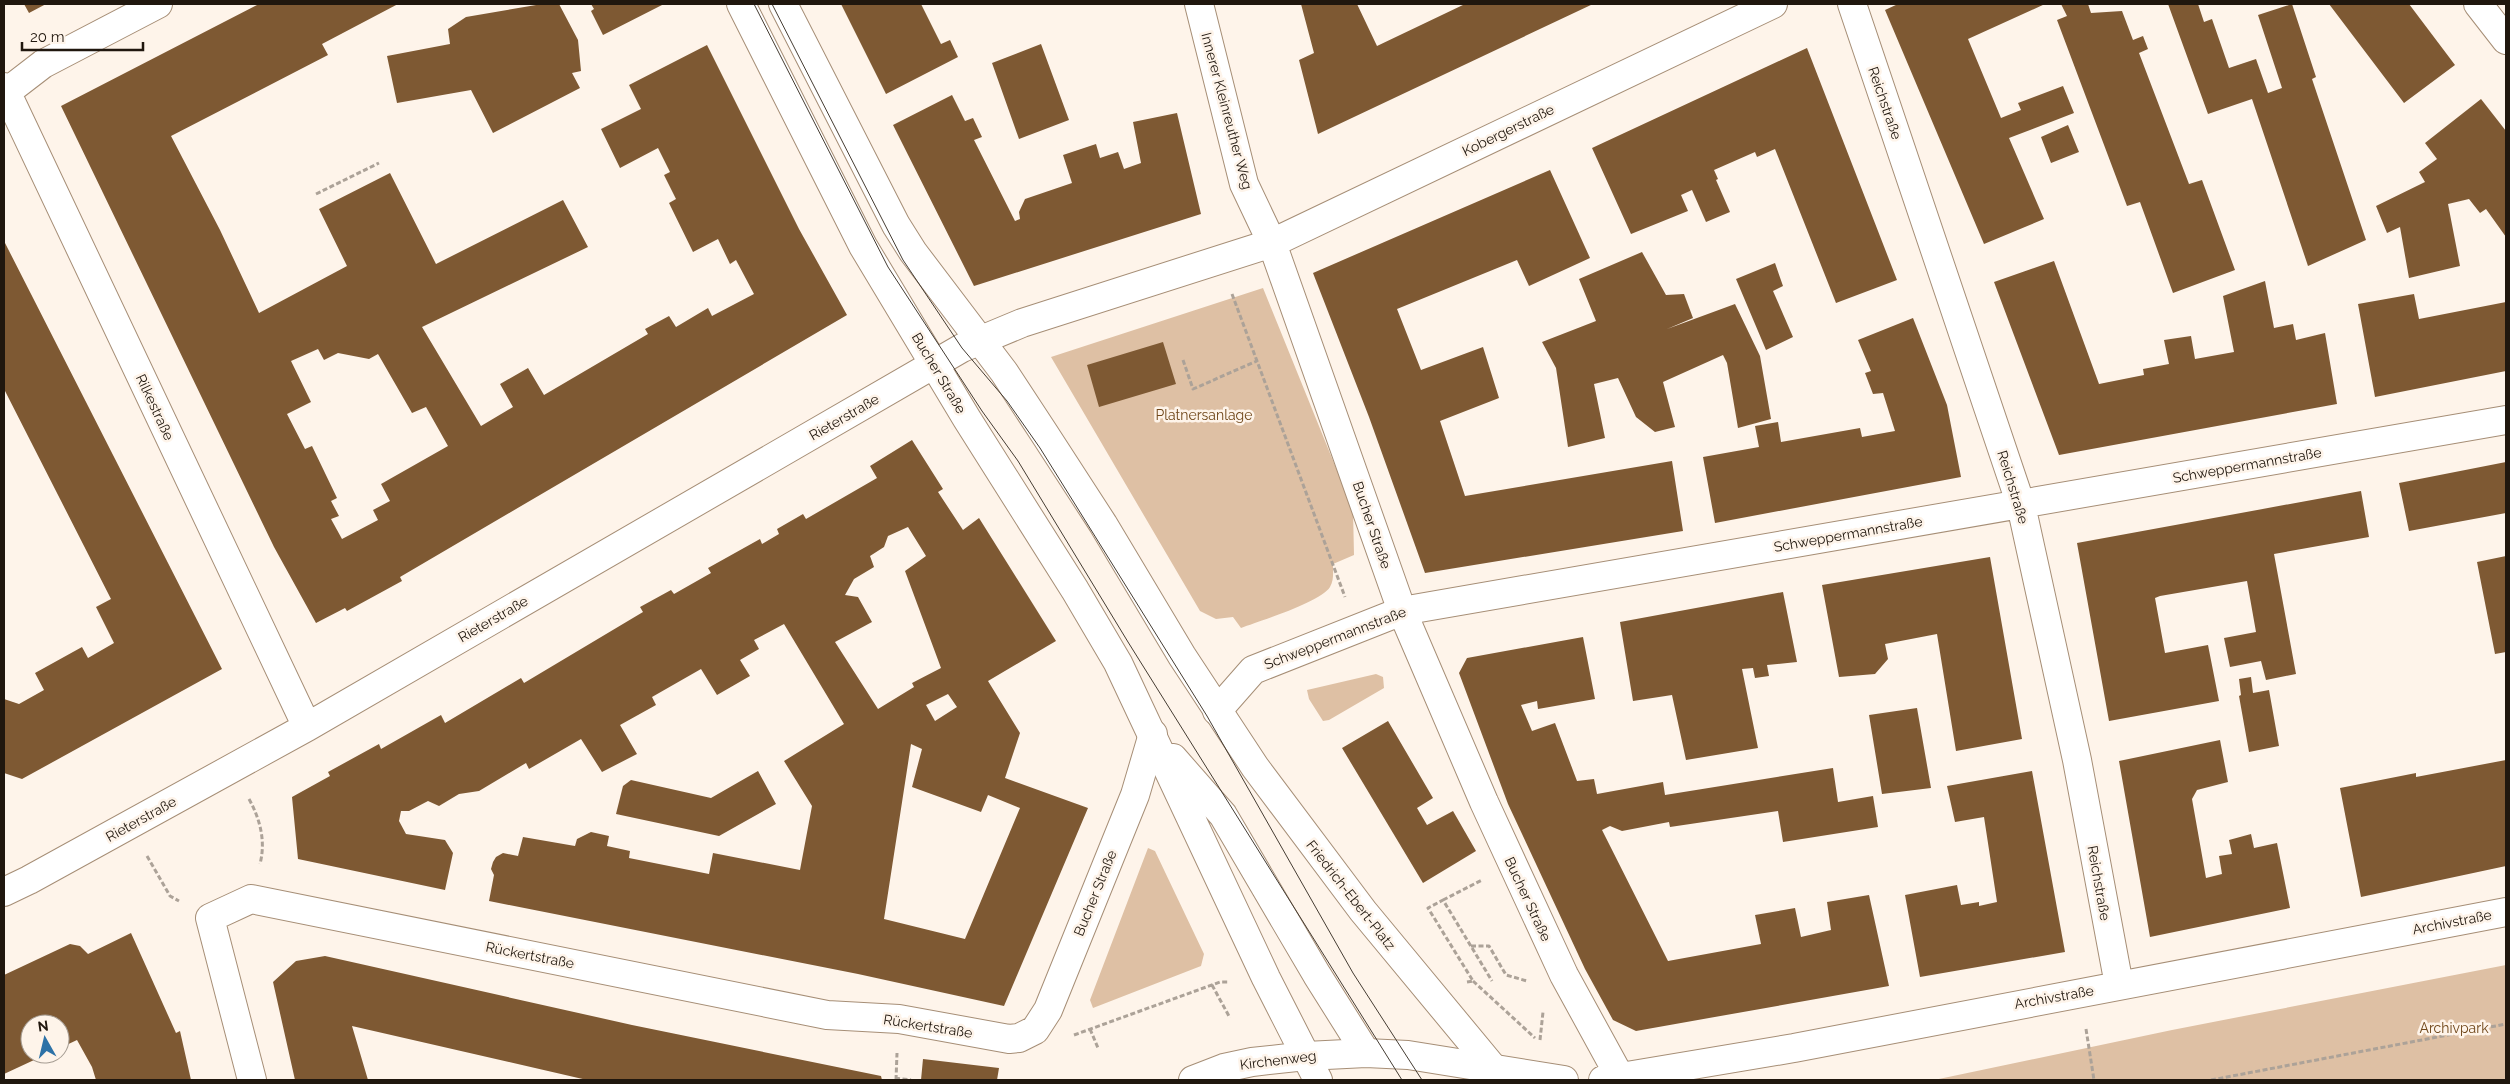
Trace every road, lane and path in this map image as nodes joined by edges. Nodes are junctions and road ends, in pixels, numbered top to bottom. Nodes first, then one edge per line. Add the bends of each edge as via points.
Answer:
1 (158, 4) edge
2 (741, 4) edge
3 (783, 4) edge
4 (1199, 4) edge
5 (1773, 4) edge
6 (1852, 4) edge
7 (2478, 4) edge
8 (1741, 10) edge
9 (2506, 40) edge
10 (5, 91) edge
11 (378, 163) dead end
12 (316, 194) dead end
13 (1272, 243) junction
14 (1220, 260) junction
15 (979, 340) junction
16 (1183, 360) dead end
17 (1257, 361) junction
18 (933, 363) junction
19 (2506, 420) edge
20 (2021, 505) junction
21 (1342, 592) dead end
22 (1402, 611) junction
23 (1217, 711) junction
24 (307, 727) junction
25 (1153, 734) junction
26 (233, 767) junction
27 (129, 826) junction
28 (4, 892) edge
29 (251, 899) junction
30 (2506, 912) edge
31 (210, 918) junction
32 (1471, 946) junction
33 (1237, 981) dead end
34 (1473, 981) junction
35 (1461, 982) dead end
36 (1492, 982) dead end
37 (1533, 982) dead end
38 (1212, 985) junction
39 (2119, 985) junction
40 (2080, 993) junction
41 (1543, 1010) dead end
42 (1230, 1018) dead end
43 (2506, 1024) edge
44 (1090, 1029) junction
45 (1019, 1038) junction
46 (1098, 1048) dead end
47 (1366, 1053) junction
48 (1306, 1056) junction
49 (1499, 1075) edge
50 (896, 1078) dead end
51 (1611, 1079) edge
52 (252, 1080) edge
53 (911, 1080) edge
54 (1193, 1080) edge
55 (1318, 1080) edge
56 (1564, 1080) edge
57 (2094, 1080) edge
58 (2211, 1080) edge

1 - 10 street via 43,64
2 - 18 street, Bucher Straße via 862,246
3 - 15 street via 896,225
4 - 13 street, Innerer Kleinreuther Weg via 1244,184
5 - 8 street, Kobergerstraße
6 - 20 street, Reichstraße
7 - 9 street
8 - 13 street, Kobergerstraße
10 - 24 street, Rilkestraße
11 - 12 path
13 - 14 street
13 - 22 street, Bucher Straße
14 - 15 street via 1022,323
14 - 17 path
15 - 18 street, Rieterstraße
15 - 23 street via 1053,447
16 - 17 path via 1193,389
17 - 21 path
18 - 24 street, Rieterstraße
18 - 25 street, Bucher Straße via 1097,627
19 - 20 street, Schweppermannstraße
20 - 22 street, Schweppermannstraße
20 - 39 street, Reichstraße via 2077,760
22 - 23 street, Schweppermannstraße via 1254,670
22 - 51 street, Bucher Straße via 1484,802
23 - 49 street, Friedrich-Ebert-Platz via 1362,911
24 - 26 street, Rieterstraße
25 - 45 street, Bucher Straße via 1134,795 1048,1010 1040,1025
25 - 47 street via 1223,815
25 - 48 street, Bucher Straße via 1266,978
26 - 27 street, Rieterstraße
26 - 29 path via 260,819 263,853
27 - 28 street, Rieterstraße
27 - 31 path via 170,896
29 - 31 street
29 - 45 street, Rückertstraße via 826,1015 899,1019 988,1036
30 - 39 street, Archivstraße
31 - 52 street
32 - 34 path via 1443,900 1428,908
32 - 36 path
32 - 37 path via 1489,946 1506,975
33 - 38 path
34 - 35 path
34 - 41 path via 1527,1028 1540,1044
38 - 42 path
38 - 44 path
39 - 40 street, Archivstraße
40 - 51 street, Archivstraße
40 - 57 path
43 - 58 path
44 - 45 path via 1052,1043
44 - 46 path
47 - 48 street, Kirchenweg
47 - 49 street via 1408,1055
48 - 54 street, Kirchenweg via 1224,1068
48 - 55 street, Bucher Straße
49 - 56 street
50 - 53 path

